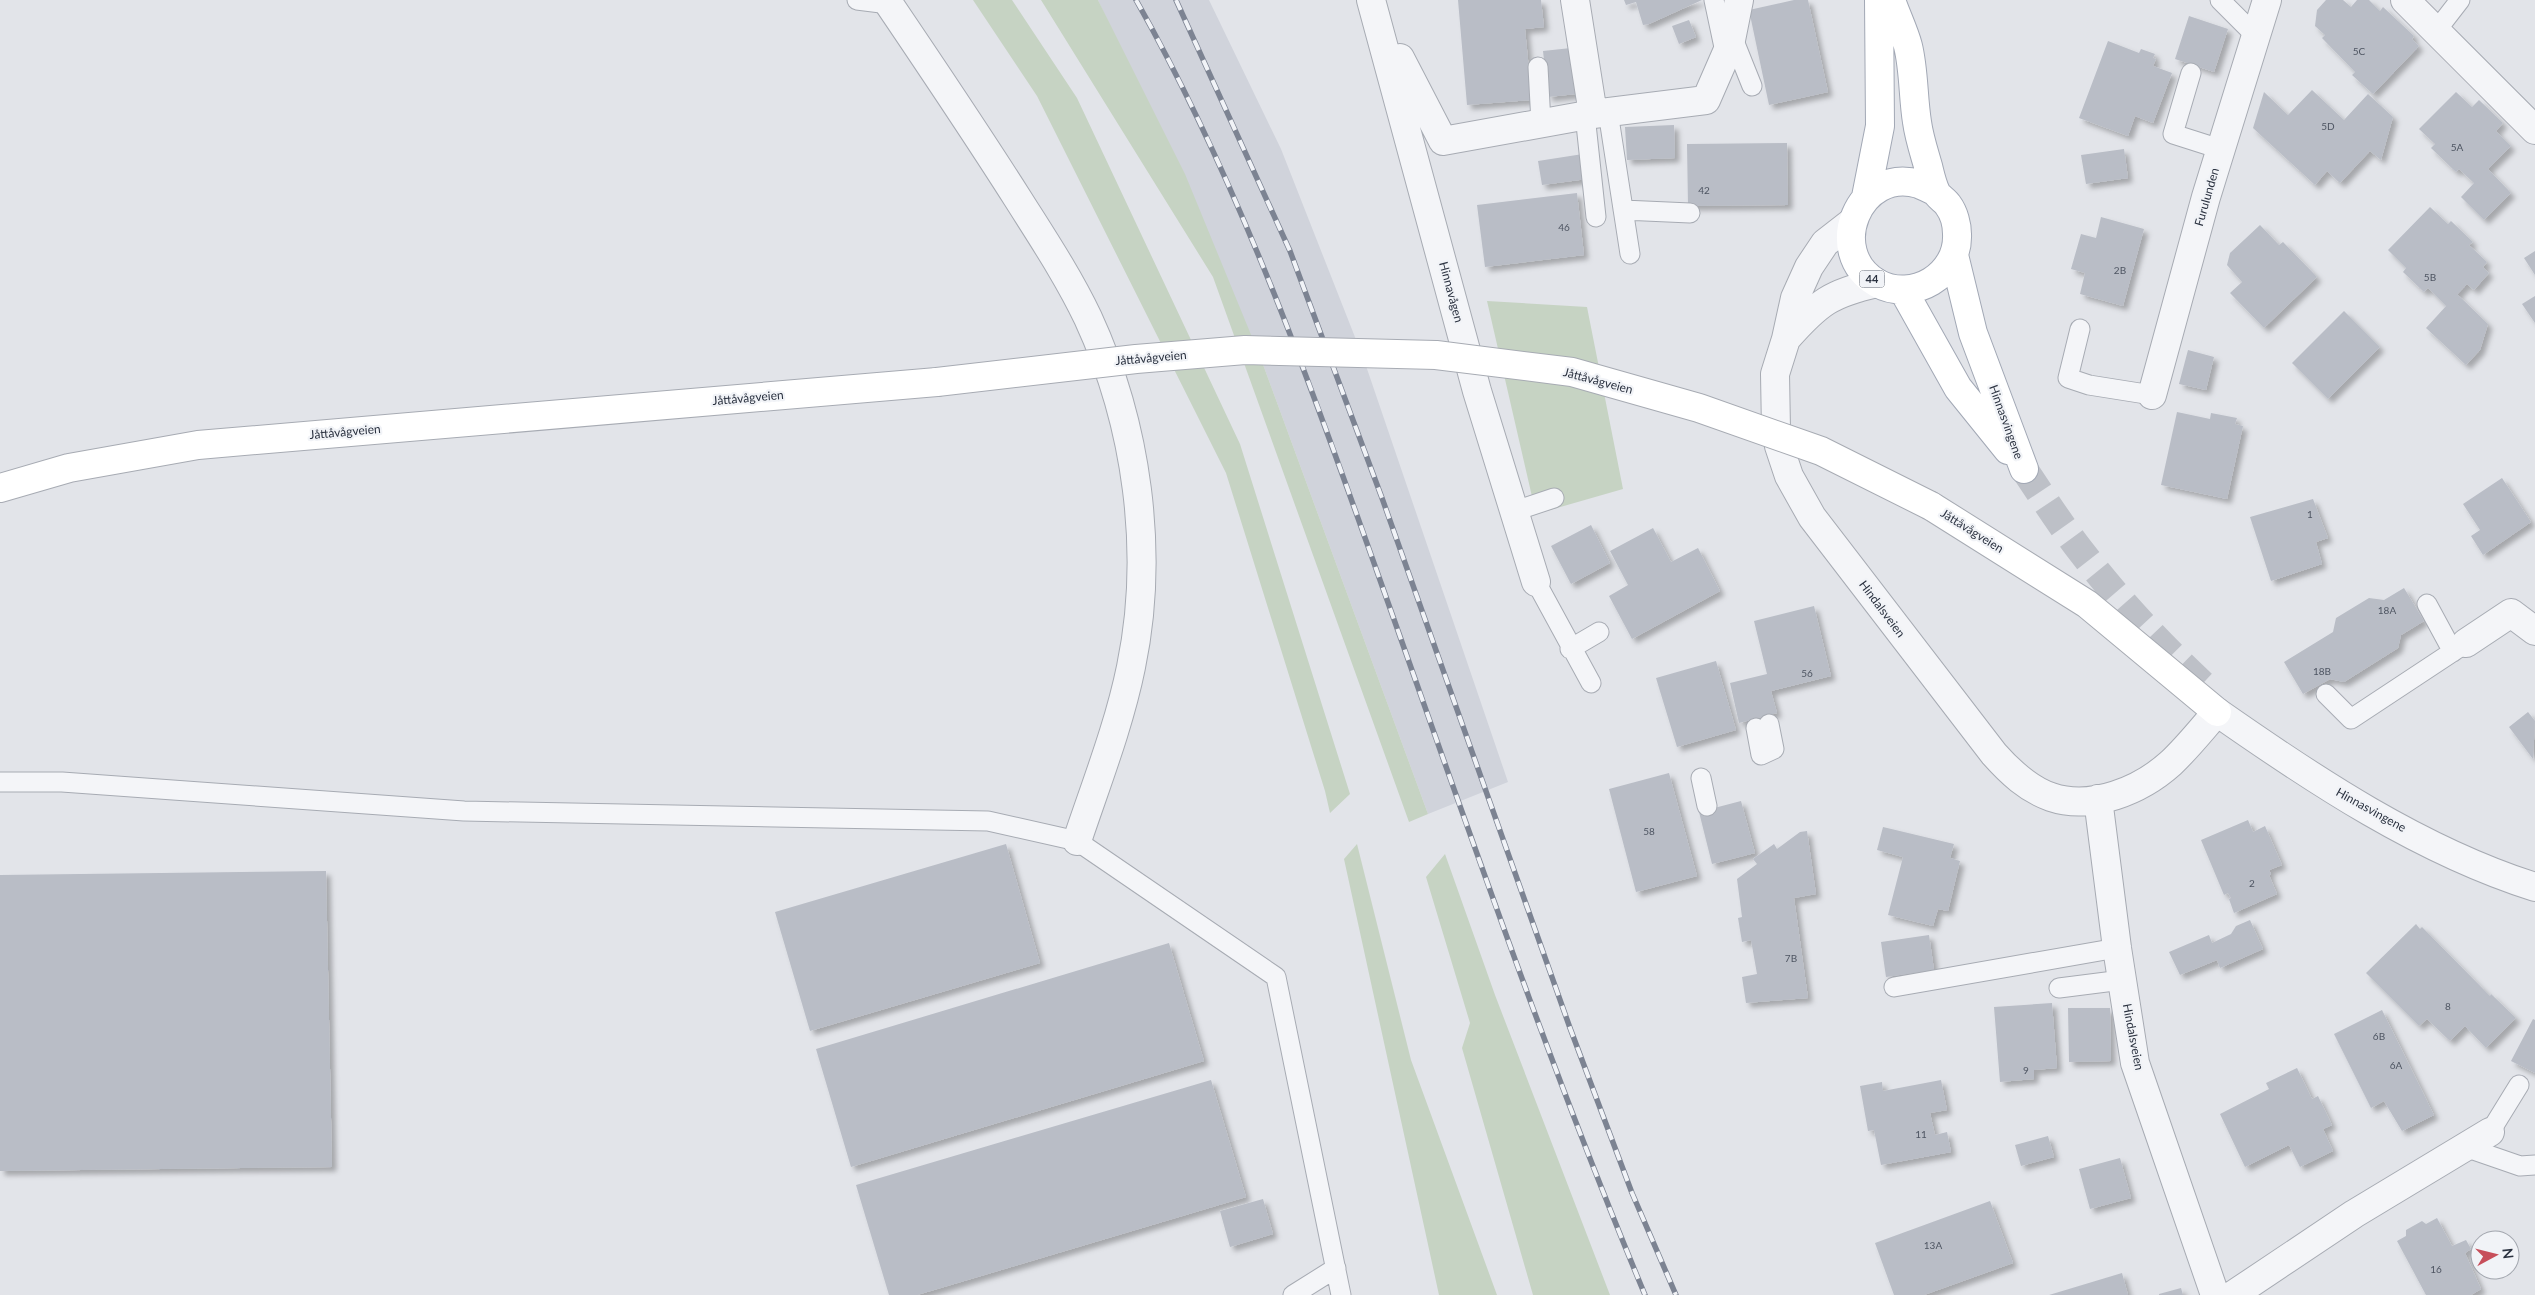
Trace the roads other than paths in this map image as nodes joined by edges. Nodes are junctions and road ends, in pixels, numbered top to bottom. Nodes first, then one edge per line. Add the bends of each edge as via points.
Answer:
1 (857, 0) edge
2 (1575, 0) edge
3 (1714, 0) edge
4 (1739, 0) edge
5 (1879, 0) edge
6 (1891, 0) edge
7 (2220, 0) edge
8 (2267, 0) edge
9 (2405, 0) edge
10 (2460, 0) edge
11 (889, 4) joint
12 (1374, 6) edge
13 (2436, 31) junction
14 (2256, 35) junction
15 (1729, 46) junction
16 (1538, 67) dead end
17 (2191, 73) dead end
18 (1752, 86) dead end
19 (1595, 114) junction
20 (1541, 123) junction
21 (2535, 130) edge
22 (2220, 149) junction
23 (1936, 192) junction
24 (1866, 197) junction
25 (1623, 210) junction
26 (1690, 213) dead end
27 (1596, 217) dead end
28 (1852, 222) junction
29 (1630, 254) dead end
30 (1954, 255) junction
31 (1877, 283) junction
32 (1903, 290) junction
33 (2080, 329) dead end
34 (1786, 339) junction
35 (2152, 395) joint
36 (0, 488) edge
37 (1554, 498) dead end
38 (1515, 511) junction
39 (1536, 582) joint
40 (2427, 604) dead end
41 (2535, 630) edge
42 (1599, 632) dead end
43 (2460, 648) junction
44 (1570, 649) junction
45 (1590, 683) dead end
46 (2326, 694) dead end
47 (2218, 712) junction
48 (1701, 778) dead end
49 (0, 782) edge
50 (2098, 799) junction
51 (1707, 806) dead end
52 (1076, 842) junction
53 (2535, 887) edge
54 (2117, 948) junction
55 (2122, 980) junction
56 (1894, 987) dead end
57 (2059, 988) dead end
58 (2519, 1085) dead end
59 (2490, 1132) joint
60 (2465, 1147) junction
61 (2535, 1165) edge
62 (1336, 1268) junction
63 (1293, 1295) edge
64 (1341, 1295) edge
65 (2215, 1295) edge
66 (2233, 1295) edge

1 - 11 lane
2 - 19 street
3 - 15 lane
4 - 15 street
5 - 24 street, 44 via 1880,126
6 - 23 street, 44 via 1908,47 1917,124
7 - 14 lane
8 - 14 street, Furulunden
9 - 13 street
10 - 13 lane
11 - 52 street via 1051,251 1088,317 1114,385 1132,458 1141,530 1139,616 1132,666 1122,707
12 - 20 street via 1443,141
12 - 38 street, Hinnavågen via 1477,391
13 - 21 street
14 - 22 street, Furulunden
15 - 18 lane
15 - 19 street via 1706,100
16 - 20 lane
17 - 22 lane via 2173,134
19 - 20 street
19 - 25 lane
19 - 27 lane
22 - 35 street, Furulunden
23 - 24 street via 1918,184 1896,182
23 - 30 street, 44 via 1955,219 1958,235
24 - 28 street, 44
25 - 26 lane
25 - 29 lane
28 - 31 street, 44 via 1850,242 1854,258 1867,276
28 - 34 street, Hindalsveien via 1825,243 1809,267 1795,298
30 - 32 street, 44 via 1940,276 1922,286
30 - 32 street, Hinnasvingene / 44 via 1973,333 2024,469 1958,388
31 - 32 street, 44
31 - 34 street, Hindalsveien via 1846,290 1830,298 1808,315
33 - 35 lane via 2068,378 2089,385
34 - 50 street, Hindalsveien via 1775,374 1776,430 1789,476 1812,518 1994,754 2015,776 2052,798 2074,801
36 - 47 street, Jåttåvågveien, bridge via 69,468 198,445 937,382 1127,360 1245,350 1446,356 1572,372 1699,408 1821,451 1931,506 2087,604
37 - 38 lane
38 - 39 street, Hinnavågen
39 - 44 lane
40 - 43 lane
41 - 43 street via 2511,613
42 - 44 lane
43 - 46 lane via 2351,719
44 - 45 lane
47 - 50 street, Hindalsveien via 2170,763 2142,784 2123,794
47 - 53 street, Hinnasvingene via 2286,760 2367,809 2440,848
48 - 51 lane
49 - 52 lane via 62,782 464,811 988,821
50 - 54 street, Hindalsveien
52 - 62 lane via 1276,976
54 - 55 street, Hindalsveien
54 - 56 lane
55 - 57 lane
55 - 65 street, Hindalsveien via 2135,1063
58 - 59 lane
59 - 60 street
60 - 61 lane via 2520,1166
60 - 66 street via 2354,1214
62 - 63 lane
62 - 64 lane

